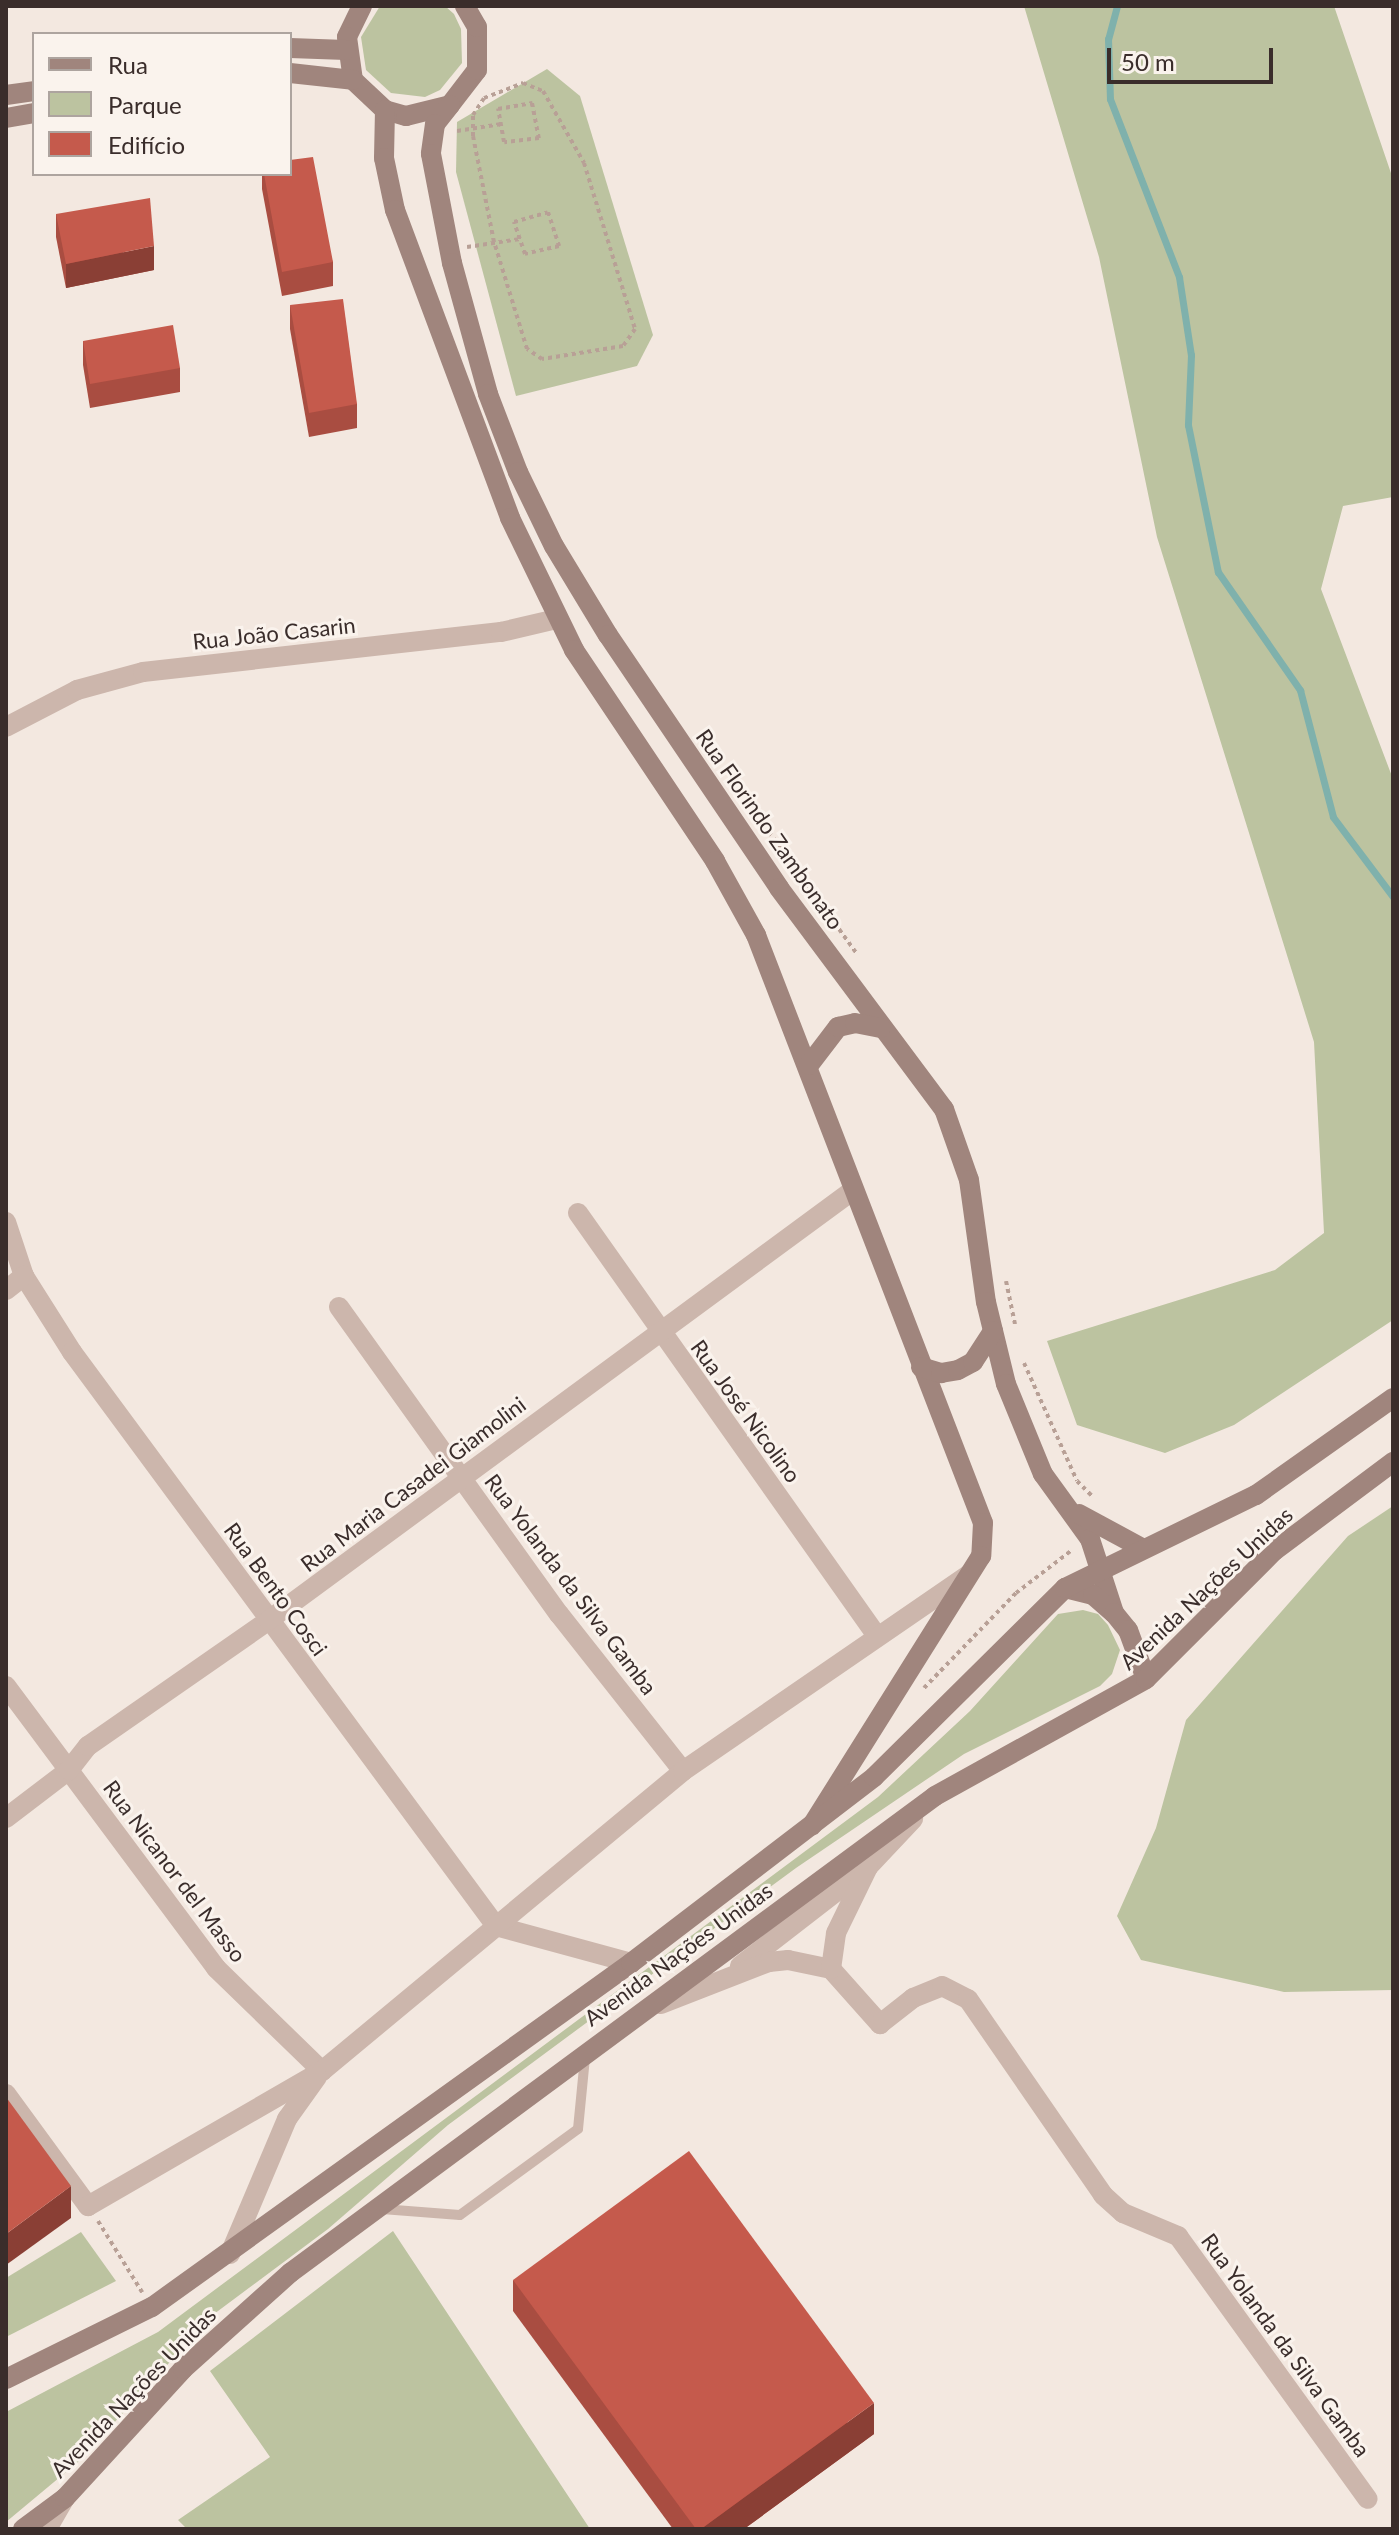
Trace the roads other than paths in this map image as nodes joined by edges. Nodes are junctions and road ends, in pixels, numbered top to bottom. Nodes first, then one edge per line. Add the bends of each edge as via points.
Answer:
1 (362, 6) edge
2 (465, 6) edge
3 (292, 48) edge
4 (346, 50) junction
5 (292, 73) edge
6 (353, 80) junction
7 (32, 91) edge
8 (6, 95) edge
9 (450, 105) junction
10 (385, 110) junction
11 (32, 113) edge
12 (6, 118) edge
13 (557, 619) junction
14 (8, 722) edge
15 (881, 1028) junction
16 (809, 1065) junction
17 (852, 1191) junction
18 (578, 1213) dead end
19 (6, 1222) edge
20 (24, 1276) junction
21 (6, 1290) edge
22 (339, 1307) dead end
23 (659, 1331) junction
24 (993, 1331) junction
25 (921, 1367) junction
26 (1393, 1398) edge
27 (1393, 1462) edge
28 (1043, 1474) junction
29 (462, 1477) junction
30 (1142, 1548) junction
31 (1103, 1568) junction
32 (968, 1575) junction
33 (1065, 1588) junction
34 (1114, 1613) junction
35 (269, 1620) junction
36 (877, 1636) junction
37 (1146, 1679) junction
38 (6, 1686) edge
39 (69, 1770) junction
40 (683, 1771) junction
41 (935, 1796) junction
42 (6, 1818) edge
43 (812, 1825) junction
44 (868, 1867) junction
45 (496, 1926) junction
46 (631, 1963) junction
47 (831, 1969) junction
48 (730, 1973) junction
49 (632, 2017) junction
50 (585, 2052) junction
51 (322, 2071) junction
52 (6, 2094) edge
53 (376, 2208) junction
54 (230, 2254) junction
55 (9, 2376) edge
56 (65, 2498) junction
57 (1368, 2499) dead end
58 (23, 2529) edge
59 (47, 2529) edge

1 - 4 main road via 350,26
2 - 9 main road, Rua Florindo Zambonato via 481,49 477,70
3 - 4 main road
4 - 6 main road
5 - 6 main road
6 - 10 main road
7 - 8 main road
9 - 10 main road via 429,114
9 - 15 main road, Rua Florindo Zambonato via 435,124 431,154 452,263 488,394 518,472 608,635
10 - 13 main road via 384,158 395,210 465,408
11 - 12 main road
13 - 14 street, Rua João Casarin via 501,632 143,672 77,690
13 - 16 main road via 715,861 756,935
15 - 16 main road via 855,1023 838,1027
15 - 24 main road, Rua Florindo Zambonato via 944,1109 962,1153
16 - 17 main road
17 - 23 street, Rua Maria Casadei Giamolini
17 - 25 main road
18 - 23 street, Rua José Nicolino
19 - 20 street, Rua Bento Cosci
20 - 21 street
20 - 35 street, Rua Bento Cosci via 72,1352
22 - 29 street, Rua Yolanda da Silva Gamba
23 - 29 street, Rua Maria Casadei Giamolini
23 - 36 street, Rua José Nicolino
24 - 25 main road via 973,1362 958,1370 941,1373
24 - 28 main road, Rua Florindo Zambonato via 1006,1384
25 - 32 main road via 983,1523 981,1556
26 - 30 main road, Avenida Nações Unidas via 1256,1495
27 - 37 main road, Avenida Nações Unidas via 1274,1551
28 - 30 main road via 1075,1510
28 - 31 main road, Rua Florindo Zambonato via 1090,1539
29 - 35 street, Rua Maria Casadei Giamolini
29 - 40 street, Rua Yolanda da Silva Gamba via 559,1614
30 - 31 main road, Avenida Nações Unidas
31 - 33 main road, Avenida Nações Unidas
31 - 34 main road, Rua Florindo Zambonato
32 - 36 street
32 - 43 main road
33 - 34 main road via 1093,1595
33 - 43 main road, Avenida Nações Unidas via 904,1751
34 - 37 main road via 1128,1630
35 - 39 street, Rua Maria Casadei Giamolini via 88,1746
35 - 45 street, Rua Bento Cosci
36 - 40 street
37 - 41 main road, Avenida Nações Unidas
38 - 39 street, Rua Nicanor del Masso
39 - 42 street, Rua Maria Casadei Giamolini
39 - 51 street, Rua Nicanor del Masso via 216,1968
40 - 45 street
41 - 44 street
41 - 49 main road, Avenida Nações Unidas
43 - 46 main road, Avenida Nações Unidas
44 - 47 street via 836,1933
44 - 48 street
45 - 46 street
45 - 51 street
46 - 54 main road, Avenida Nações Unidas
47 - 48 street via 788,1960
47 - 57 street, Rua Yolanda da Silva Gamba via 880,2024 913,1998 942,1986 968,1999 1103,2195 1123,2213 1178,2236
48 - 49 street
49 - 50 main road, Avenida Nações Unidas
50 - 53 main road, Avenida Nações Unidas
50 - 53 lane via 578,2129 460,2215
51 - 52 street via 88,2206
51 - 54 street via 287,2119
53 - 56 main road, Avenida Nações Unidas via 214,2338
54 - 55 main road, Avenida Nações Unidas via 152,2307
56 - 58 main road, Avenida Nações Unidas
56 - 59 street

